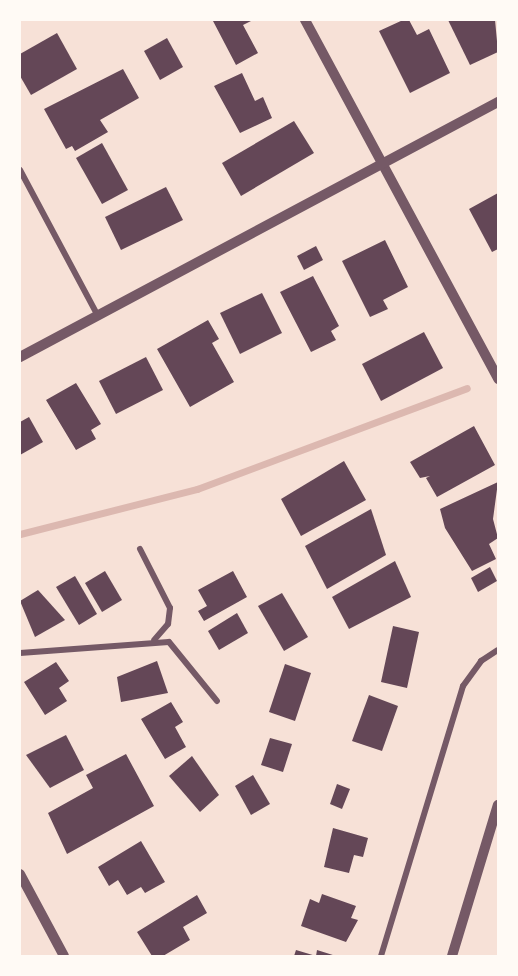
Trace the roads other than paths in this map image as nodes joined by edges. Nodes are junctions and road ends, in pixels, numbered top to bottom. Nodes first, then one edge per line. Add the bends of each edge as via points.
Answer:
1 (306, 20) edge
2 (498, 102) edge
3 (382, 165) junction
4 (20, 170) edge
5 (98, 316) junction
6 (20, 357) edge
7 (498, 379) edge
8 (140, 549) dead end
9 (154, 640) junction
10 (498, 650) edge
11 (20, 653) edge
12 (217, 701) dead end
13 (498, 805) edge
14 (20, 874) edge
15 (64, 957) edge
16 (381, 957) edge
17 (452, 957) edge

1 - 3 street
2 - 3 street
3 - 5 street
3 - 7 street
4 - 5 street
5 - 6 street
8 - 9 street via 170,608 168,624
9 - 11 street
9 - 12 street via 169,642
10 - 16 street via 481,661 463,686
13 - 17 street
14 - 15 street

